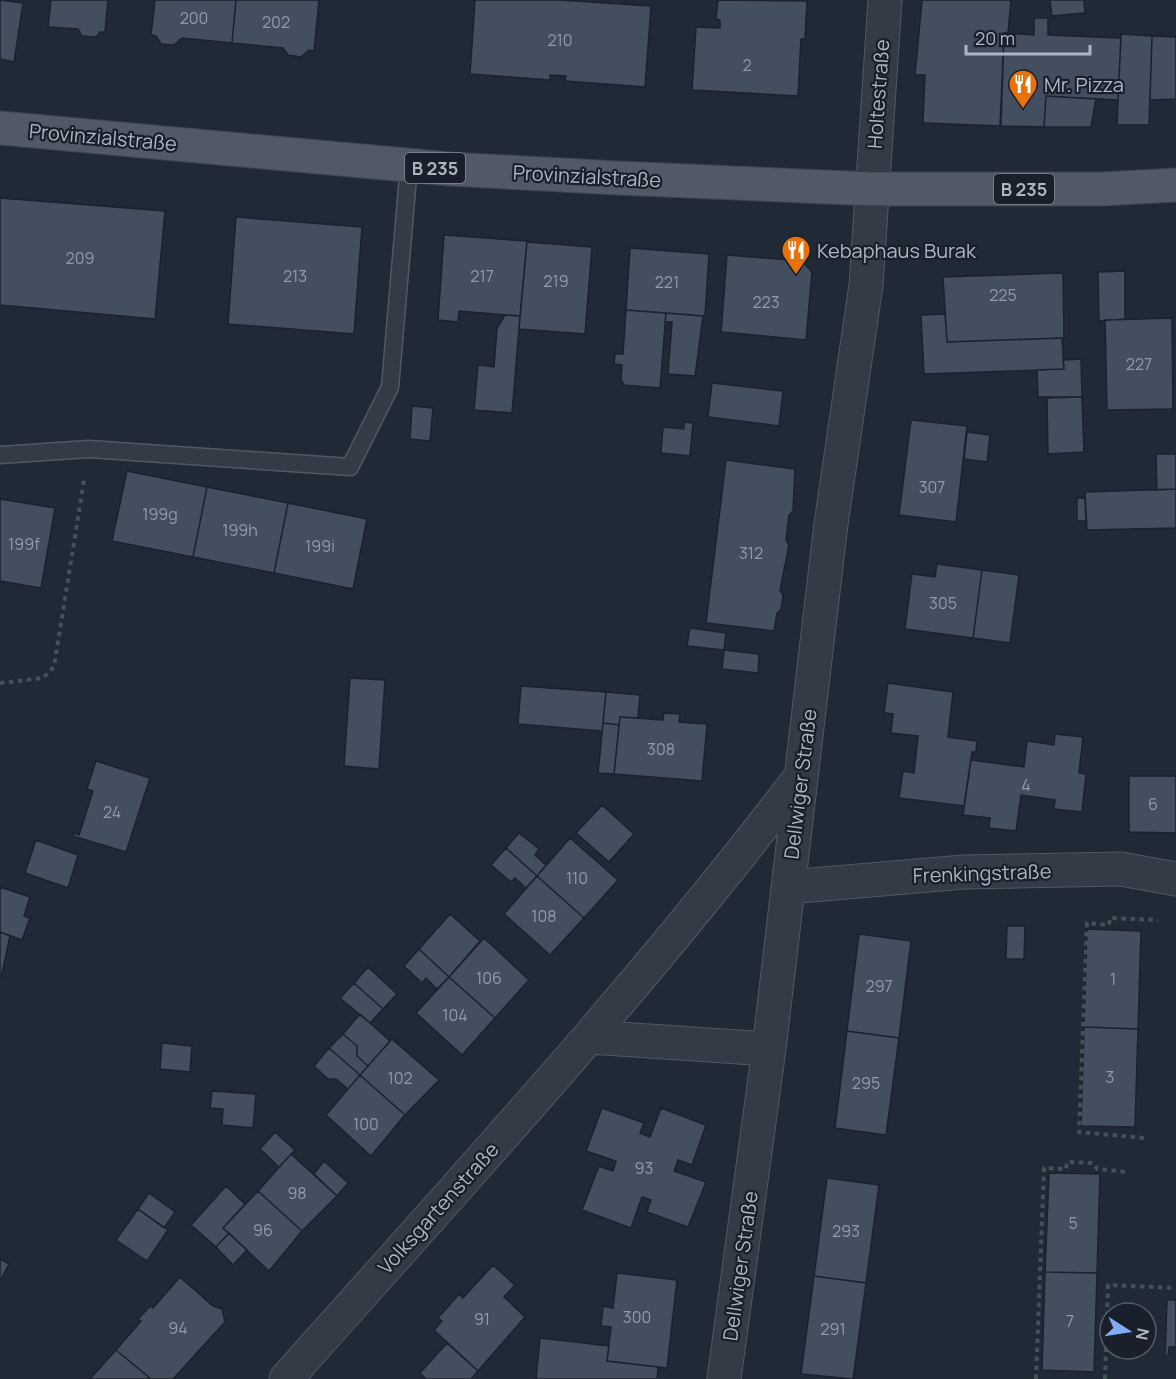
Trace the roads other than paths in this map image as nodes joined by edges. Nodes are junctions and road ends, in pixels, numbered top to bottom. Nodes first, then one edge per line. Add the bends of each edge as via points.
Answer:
1 (885, 0) edge
2 (0, 128) edge
3 (409, 165) junction
4 (1176, 185) edge
5 (872, 189) junction
6 (0, 455) edge
7 (801, 775) junction
8 (1176, 879) edge
9 (788, 887) junction
10 (590, 1037) junction
11 (769, 1049) junction
12 (286, 1379) edge
13 (724, 1379) edge

1 - 5 street, Holtestraße
2 - 3 main road, Provinzialstraße / B 235
3 - 5 main road, Provinzialstraße / B 235
3 - 6 lane via 390,387 350,467 88,449
4 - 5 main road, Provinzialstraße / B 235 via 1102,189
5 - 7 street, Dellwiger Straße via 866,285 831,524
7 - 9 street, Dellwiger Straße
7 - 10 street, Volksgartenstraße via 718,884
8 - 9 street, Frenkingstraße via 1110,869 964,872
9 - 11 street, Dellwiger Straße
10 - 11 street
10 - 12 street, Volksgartenstraße
11 - 13 street, Dellwiger Straße

